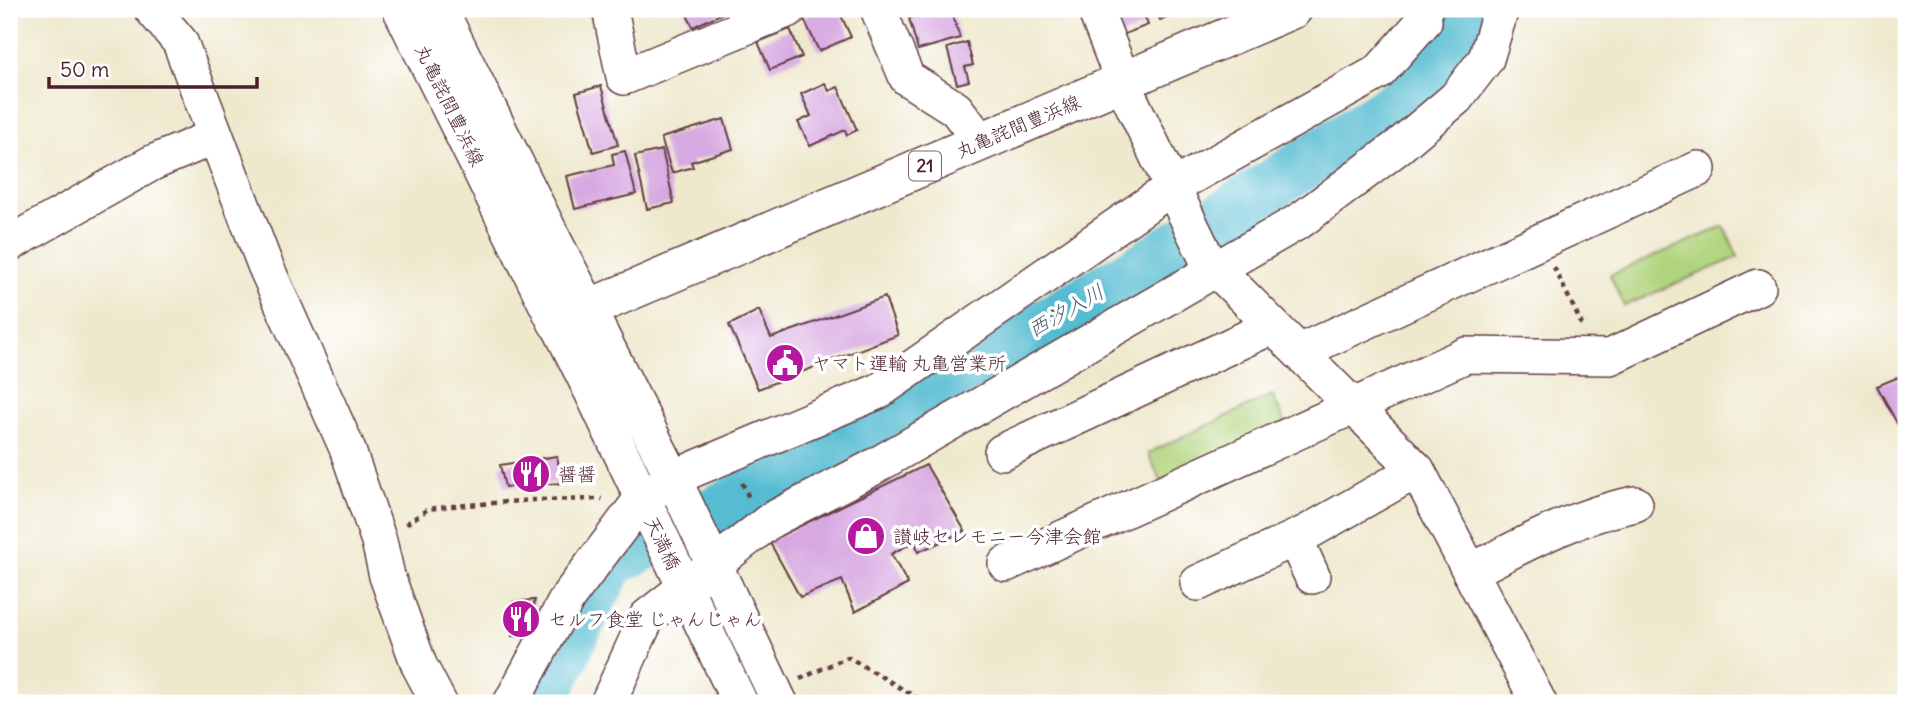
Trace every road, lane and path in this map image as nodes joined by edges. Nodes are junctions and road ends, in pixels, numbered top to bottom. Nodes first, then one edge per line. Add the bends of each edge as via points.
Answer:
1 (152, 9) edge
2 (402, 9) edge
3 (438, 9) edge
4 (610, 9) edge
5 (789, 9) edge
6 (878, 9) edge
7 (1095, 9) edge
8 (1293, 9) edge
9 (1423, 9) edge
10 (1501, 9) edge
11 (1124, 80) junction
12 (215, 136) junction
13 (981, 142) junction
14 (1698, 169) dead end
15 (1174, 186) junction
16 (1542, 240) junction
17 (9, 244) edge
18 (1212, 265) junction
19 (1758, 287) dead end
20 (572, 316) junction
21 (1273, 326) junction
22 (1299, 352) junction
23 (1597, 357) junction
24 (1353, 406) junction
25 (1002, 452) dead end
26 (729, 453) junction
27 (1417, 470) junction
28 (673, 478) junction
29 (642, 500) junction
30 (1635, 504) dead end
31 (762, 527) junction
32 (1295, 539) junction
33 (1006, 564) dead end
34 (713, 565) junction
35 (1470, 572) junction
36 (387, 574) junction
37 (1312, 576) dead end
38 (1198, 583) dead end
39 (684, 587) junction
40 (777, 697) edge
41 (439, 703) edge
42 (511, 703) edge
43 (608, 703) edge
44 (740, 703) edge
45 (926, 703) edge
46 (1539, 703) edge

1 - 12 street via 180,42
2 - 20 main road, 丸亀詫間豊浜線
3 - 20 main road, 丸亀詫間豊浜線 via 552,242
4 - 5 street via 624,76
6 - 13 street via 907,78 956,109
7 - 11 street
8 - 11 main road, 丸亀詫間豊浜線 / 21
9 - 15 street via 1424,21 1379,72
10 - 18 street via 1486,59 1456,98 1398,148 1301,219
11 - 13 main road, 丸亀詫間豊浜線 / 21
11 - 15 street
12 - 17 street via 152,163
12 - 36 street via 265,265 347,448
13 - 20 main road, 丸亀詫間豊浜線 / 21
14 - 16 street
15 - 18 street
15 - 26 street via 879,391
16 - 22 street
16 - 23 path
18 - 21 street
18 - 31 street via 870,469
19 - 23 street via 1610,357
20 - 28 street, 天満橋
20 - 29 street, 天満橋 via 596,401
21 - 22 street
21 - 25 street
22 - 24 street
23 - 24 street via 1466,355
24 - 27 street
24 - 33 street
26 - 28 street
26 - 31 path
27 - 32 street
27 - 35 street
28 - 29 street
28 - 34 street, 天満橋
29 - 36 path via 534,500 428,509 408,522 397,539
29 - 39 street, 天満橋
29 - 42 street via 568,597
30 - 35 street via 1550,531
31 - 34 street
32 - 37 street
32 - 38 street
34 - 39 street
34 - 40 street, 天満橋
35 - 46 street
36 - 41 street via 419,665
39 - 43 street via 647,617
39 - 44 street, 天満橋
40 - 45 path via 848,657

